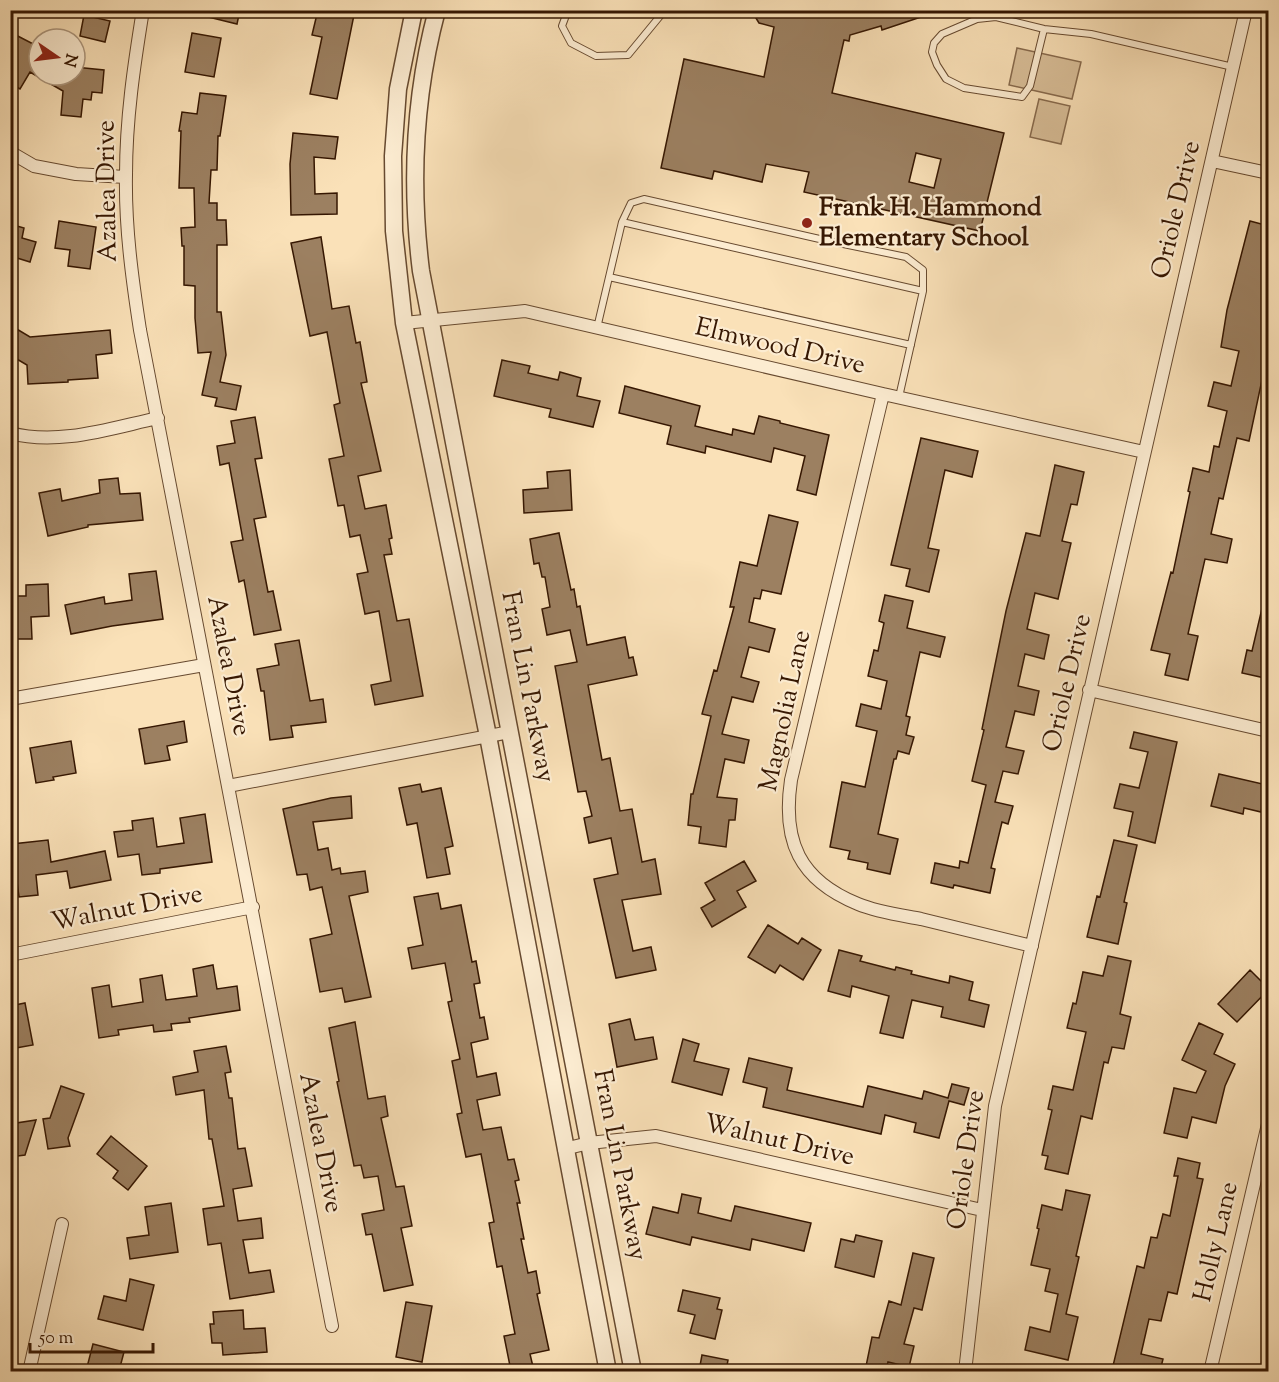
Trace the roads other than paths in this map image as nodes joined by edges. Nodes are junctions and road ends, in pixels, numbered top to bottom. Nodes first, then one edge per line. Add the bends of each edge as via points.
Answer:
1 (142, 10) edge
2 (414, 10) edge
3 (437, 10) edge
4 (568, 10) edge
5 (665, 10) edge
6 (1246, 10) edge
7 (1044, 29) junction
8 (1233, 67) junction
9 (10, 152) edge
10 (1212, 161) junction
11 (1269, 173) edge
12 (125, 177) junction
13 (622, 222) junction
14 (609, 277) junction
15 (923, 291) junction
16 (430, 320) junction
17 (404, 323) junction
18 (597, 328) junction
19 (911, 345) junction
20 (883, 394) junction
21 (899, 398) junction
22 (158, 418) junction
23 (10, 433) edge
24 (1144, 452) junction
25 (204, 666) junction
26 (1089, 690) junction
27 (10, 699) edge
28 (1269, 731) edge
29 (510, 732) junction
30 (488, 736) junction
31 (228, 786) junction
32 (253, 907) junction
33 (1032, 946) junction
34 (10, 955) edge
35 (1269, 1124) edge
36 (589, 1143) junction
37 (564, 1149) junction
38 (982, 1210) junction
39 (62, 1224) dead end
40 (332, 1326) dead end
41 (29, 1371) edge
42 (608, 1371) edge
43 (633, 1371) edge
44 (965, 1371) edge
45 (1210, 1371) edge

1 - 12 street, Azalea Drive
2 - 17 street, Fran Lin Parkway via 402,66 393,156 394,231
3 - 16 street, Fran Lin Parkway via 419,102 414,164 416,228
4 - 5 lane via 562,26 571,43 596,56 628,55
6 - 8 street, Oriole Drive
7 - 7 lane via 996,17 976,19 942,34 933,52 946,79 964,88 1022,97 1030,86
7 - 8 lane via 1091,34
8 - 10 street, Oriole Drive
9 - 12 street via 33,166
10 - 11 street
10 - 24 street, Oriole Drive
12 - 22 street, Azalea Drive via 131,270
13 - 14 lane
13 - 15 lane
13 - 15 lane via 631,203 644,199 906,257 923,270
14 - 18 lane
14 - 19 lane
15 - 19 lane
16 - 17 street, Elmwood Drive
16 - 18 street, Elmwood Drive via 525,310
16 - 29 street, Fran Lin Parkway
17 - 30 street, Fran Lin Parkway
18 - 20 street, Elmwood Drive
19 - 21 lane
20 - 21 street, Elmwood Drive
20 - 33 street, Magnolia Lane via 791,780 788,822 792,841 813,877 860,905
21 - 24 street, Elmwood Drive
22 - 23 street via 68,436
22 - 25 street, Azalea Drive
24 - 26 street, Oriole Drive
25 - 27 street
25 - 31 street, Azalea Drive
26 - 28 street
26 - 33 street, Oriole Drive
29 - 30 street
29 - 36 street, Fran Lin Parkway
30 - 31 street
30 - 37 street, Fran Lin Parkway
31 - 32 street, Azalea Drive
32 - 34 street, Walnut Drive
32 - 40 street, Azalea Drive
33 - 38 street, Oriole Drive via 995,1106
35 - 45 street, Holly Lane
36 - 37 street, Walnut Drive
36 - 38 street, Walnut Drive via 656,1136
36 - 43 street, Fran Lin Parkway
37 - 42 street, Fran Lin Parkway
38 - 44 street, Oriole Drive
39 - 41 street

